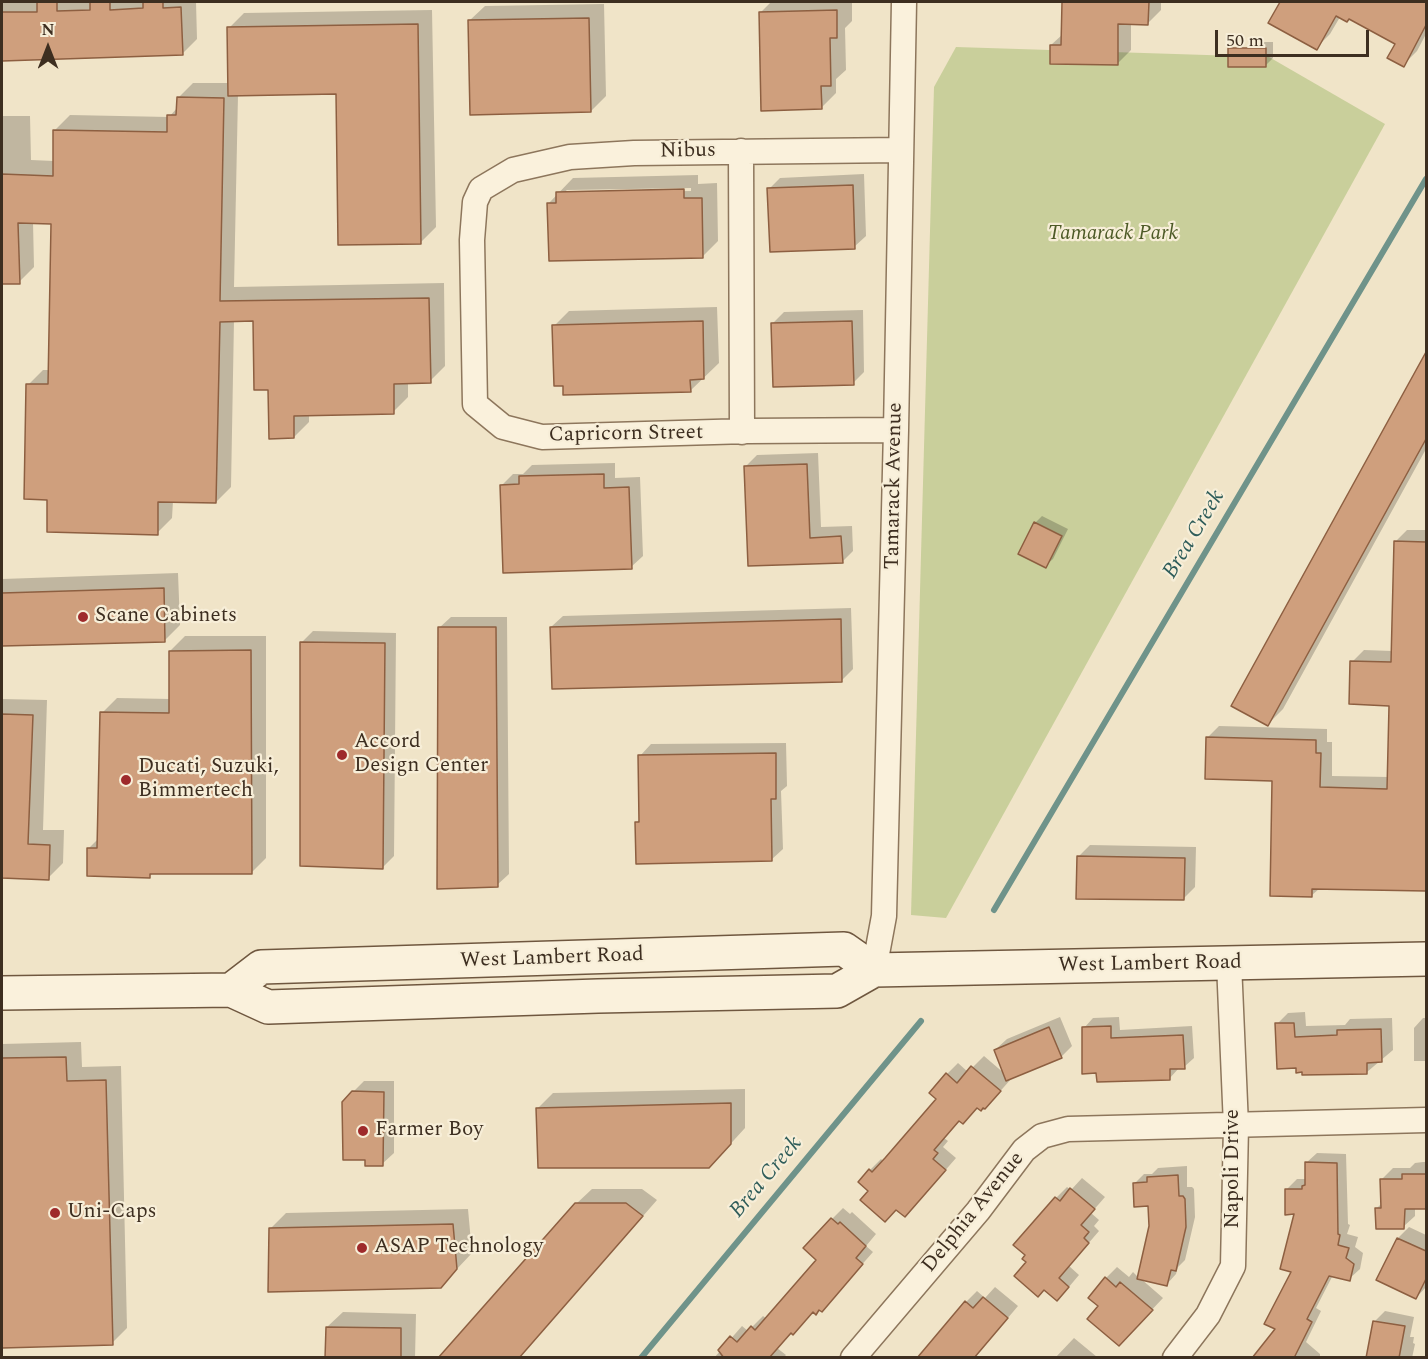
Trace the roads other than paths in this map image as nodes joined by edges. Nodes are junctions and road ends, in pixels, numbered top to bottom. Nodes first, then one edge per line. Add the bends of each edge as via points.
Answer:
1 (904, 2) edge
2 (901, 150) junction
3 (741, 151) junction
4 (481, 189) joint
5 (896, 430) junction
6 (742, 432) junction
7 (1426, 959) edge
8 (1229, 963) junction
9 (874, 970) junction
10 (2, 993) edge
11 (1426, 1120) edge
12 (1236, 1126) junction
13 (853, 1358) edge
14 (1175, 1358) edge

1 - 2 street, Tamarack Avenue
2 - 3 street, Nibus
2 - 5 street, Tamarack Avenue
3 - 4 street, Nibus via 570,157 513,170
3 - 6 street
4 - 6 street, Capricorn Street via 475,202 472,240 475,404 503,427 542,437
5 - 6 street, Capricorn Street
5 - 9 street, Tamarack Avenue via 884,916
7 - 8 main road, West Lambert Road
8 - 9 main road, West Lambert Road
8 - 12 street, Napoli Drive
9 - 10 main road, West Lambert Road via 844,949 261,967 231,990
11 - 12 street, Delphia Avenue
12 - 13 street, Delphia Avenue via 1068,1129 1042,1136 1024,1150 978,1211
12 - 14 street, Napoli Drive via 1233,1266 1208,1315

